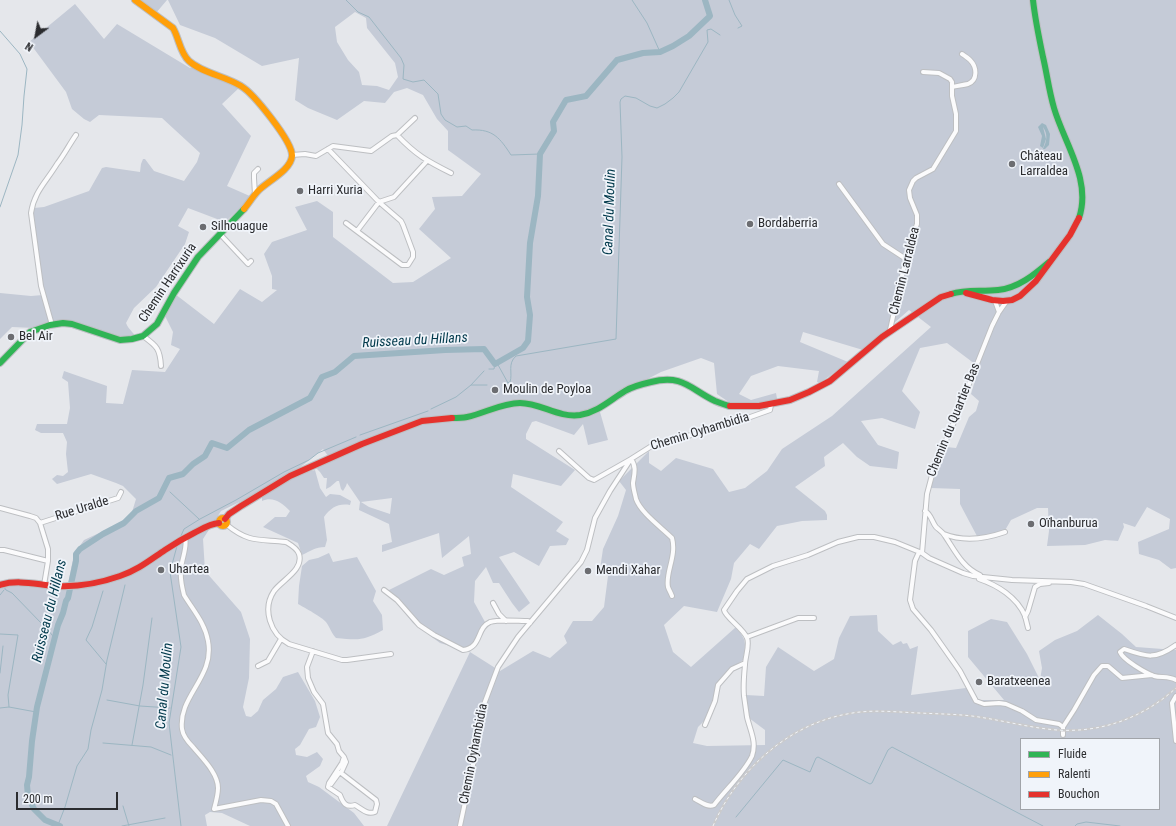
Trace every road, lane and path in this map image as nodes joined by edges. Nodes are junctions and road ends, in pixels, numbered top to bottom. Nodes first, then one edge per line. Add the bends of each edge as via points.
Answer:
1 (135, 0) edge
2 (1033, 0) edge
3 (962, 54) dead end
4 (923, 72) dead end
5 (952, 87) junction
6 (415, 118) dead end
7 (76, 135) dead end
8 (397, 135) junction
9 (328, 149) junction
10 (292, 155) junction
11 (427, 161) junction
12 (258, 170) dead end
13 (451, 173) dead end
14 (839, 184) dead end
15 (255, 195) junction
16 (379, 202) junction
17 (346, 223) dead end
18 (357, 231) junction
19 (220, 234) junction
20 (906, 259) junction
21 (251, 261) dead end
22 (1049, 262) junction
23 (1001, 290) junction
24 (960, 291) junction
25 (995, 301) junction
26 (1006, 302) junction
27 (999, 312) junction
28 (52, 325) junction
29 (891, 331) junction
30 (143, 336) junction
31 (0, 363) edge
32 (161, 366) dead end
33 (771, 405) junction
34 (558, 451) dead end
35 (631, 459) junction
36 (122, 492) dead end
37 (0, 508) edge
38 (926, 511) junction
39 (40, 522) junction
40 (226, 522) junction
41 (1005, 532) dead end
42 (944, 534) junction
43 (184, 538) junction
44 (0, 550) edge
45 (920, 552) junction
46 (48, 561) junction
47 (973, 576) junction
48 (986, 578) junction
49 (1057, 581) junction
50 (44, 584) junction
51 (2, 585) edge
52 (384, 590) dead end
53 (672, 596) dead end
54 (493, 603) dead end
55 (1025, 617) junction
56 (814, 618) dead end
57 (1176, 618) edge
58 (506, 621) junction
59 (530, 623) junction
60 (1028, 628) dead end
61 (747, 637) junction
62 (281, 639) junction
63 (1176, 645) edge
64 (313, 651) junction
65 (392, 654) dead end
66 (745, 663) junction
67 (258, 666) dead end
68 (1152, 676) junction
69 (1176, 680) edge
70 (1176, 696) edge
71 (705, 725) dead end
72 (1063, 726) junction
73 (1063, 734) dead end
74 (1176, 741) edge
75 (344, 757) junction
76 (341, 773) junction
77 (328, 787) junction
78 (696, 799) dead end
79 (288, 826) edge
80 (460, 826) edge

1 - 10 street via 173,28 188,60 248,91 289,144
2 - 22 street via 1054,108 1082,183 1083,197 1075,225
3 - 5 street via 974,66 975,77 967,84
4 - 5 street via 939,73 950,79
5 - 20 street, Chemin Larraldea via 956,131 933,169 916,178 909,190 917,219
6 - 8 street
7 - 28 street via 39,188 31,213 41,286
8 - 9 street via 371,150 337,146
8 - 11 street via 411,150
9 - 10 street via 316,156
9 - 16 street
10 - 15 street, Chemin Harrixuria via 280,174
11 - 13 street
11 - 16 street via 394,197
12 - 15 street via 254,172
14 - 20 street via 883,244
15 - 19 street, Chemin Harrixuria
16 - 18 street
16 - 18 street via 403,225 413,252 408,265 402,265
17 - 18 street
19 - 21 street via 248,264
19 - 30 street, Chemin Harrixuria via 198,257 157,324
20 - 29 street, Chemin Larraldea
22 - 23 street via 1030,278
22 - 26 street via 1023,295
23 - 24 street
23 - 25 street
23 - 26 street via 1007,293
24 - 25 street
24 - 29 street via 941,297
25 - 26 street
25 - 27 street
26 - 27 street, Chemin du Quartier Bas
27 - 38 street, Chemin du Quartier Bas via 936,460 927,494
28 - 30 street, Chemin Harrixuria via 72,324 120,340
28 - 31 street, Chemin Harrixuria via 30,332
29 - 33 street via 830,381 790,400
30 - 32 street via 158,349
33 - 35 street, Chemin Oyhambidia via 770,410 742,420 650,447
33 - 40 street via 732,407 687,384 662,379 626,390 598,409 579,415 559,414 535,405 520,403 467,417 422,422 396,430 290,476 229,514
34 - 35 street via 594,480
35 - 53 street via 637,500 642,509 672,538 673,555 668,586
35 - 59 street, Chemin Oyhambidia via 595,518 587,550 581,562
36 - 39 street, Rue Uralde via 118,498
37 - 39 street via 36,518
38 - 42 street
38 - 45 street, Chemin du Quartier Bas
39 - 46 street via 48,549
40 - 43 street via 221,518 219,523 205,526
40 - 62 street via 249,539 286,542 294,547 299,555 297,568 275,590 270,602 270,624
41 - 42 street via 977,540
42 - 48 street via 952,549 970,569
43 - 50 street via 141,568 129,573 74,586
43 - 79 street via 186,543 181,570 182,589 204,627 209,648 205,670 184,710 183,731 186,739 217,781 214,809 261,800 271,801 276,804
44 - 46 street
45 - 47 street
45 - 61 street via 895,542 866,537 838,542 773,566 747,579 724,608 724,613
45 - 72 street, Chemin du Quartier Bas via 915,561 911,604 960,671 973,699 979,703 1006,704 1036,720
46 - 50 street
47 - 48 street
47 - 55 street via 1004,591
48 - 49 street
49 - 55 street via 1040,584 1035,588
49 - 57 street via 1078,583 1102,590
50 - 51 street via 17,582
52 - 58 street via 397,600 419,625 463,650 474,646 489,623
54 - 58 street
55 - 60 street
56 - 61 street via 798,618
58 - 59 street
59 - 80 street, Chemin Oyhambidia via 502,660 483,705
61 - 66 street
62 - 64 street
62 - 67 street via 268,661
63 - 68 street via 1166,652 1148,657 1124,649 1120,652 1126,660
64 - 65 street via 347,660
64 - 75 street via 307,674 314,692 323,704 328,733
66 - 71 street via 732,669 718,685 715,701
66 - 78 street via 744,694 754,740 752,756 714,805
68 - 69 street
68 - 72 street via 1122,678 1108,666 1102,666
70 - 74 street via 1172,703
72 - 73 street
75 - 76 street via 346,762
75 - 77 street
76 - 77 street
76 - 77 street via 376,800 375,812 367,813 355,805 342,803 340,795

